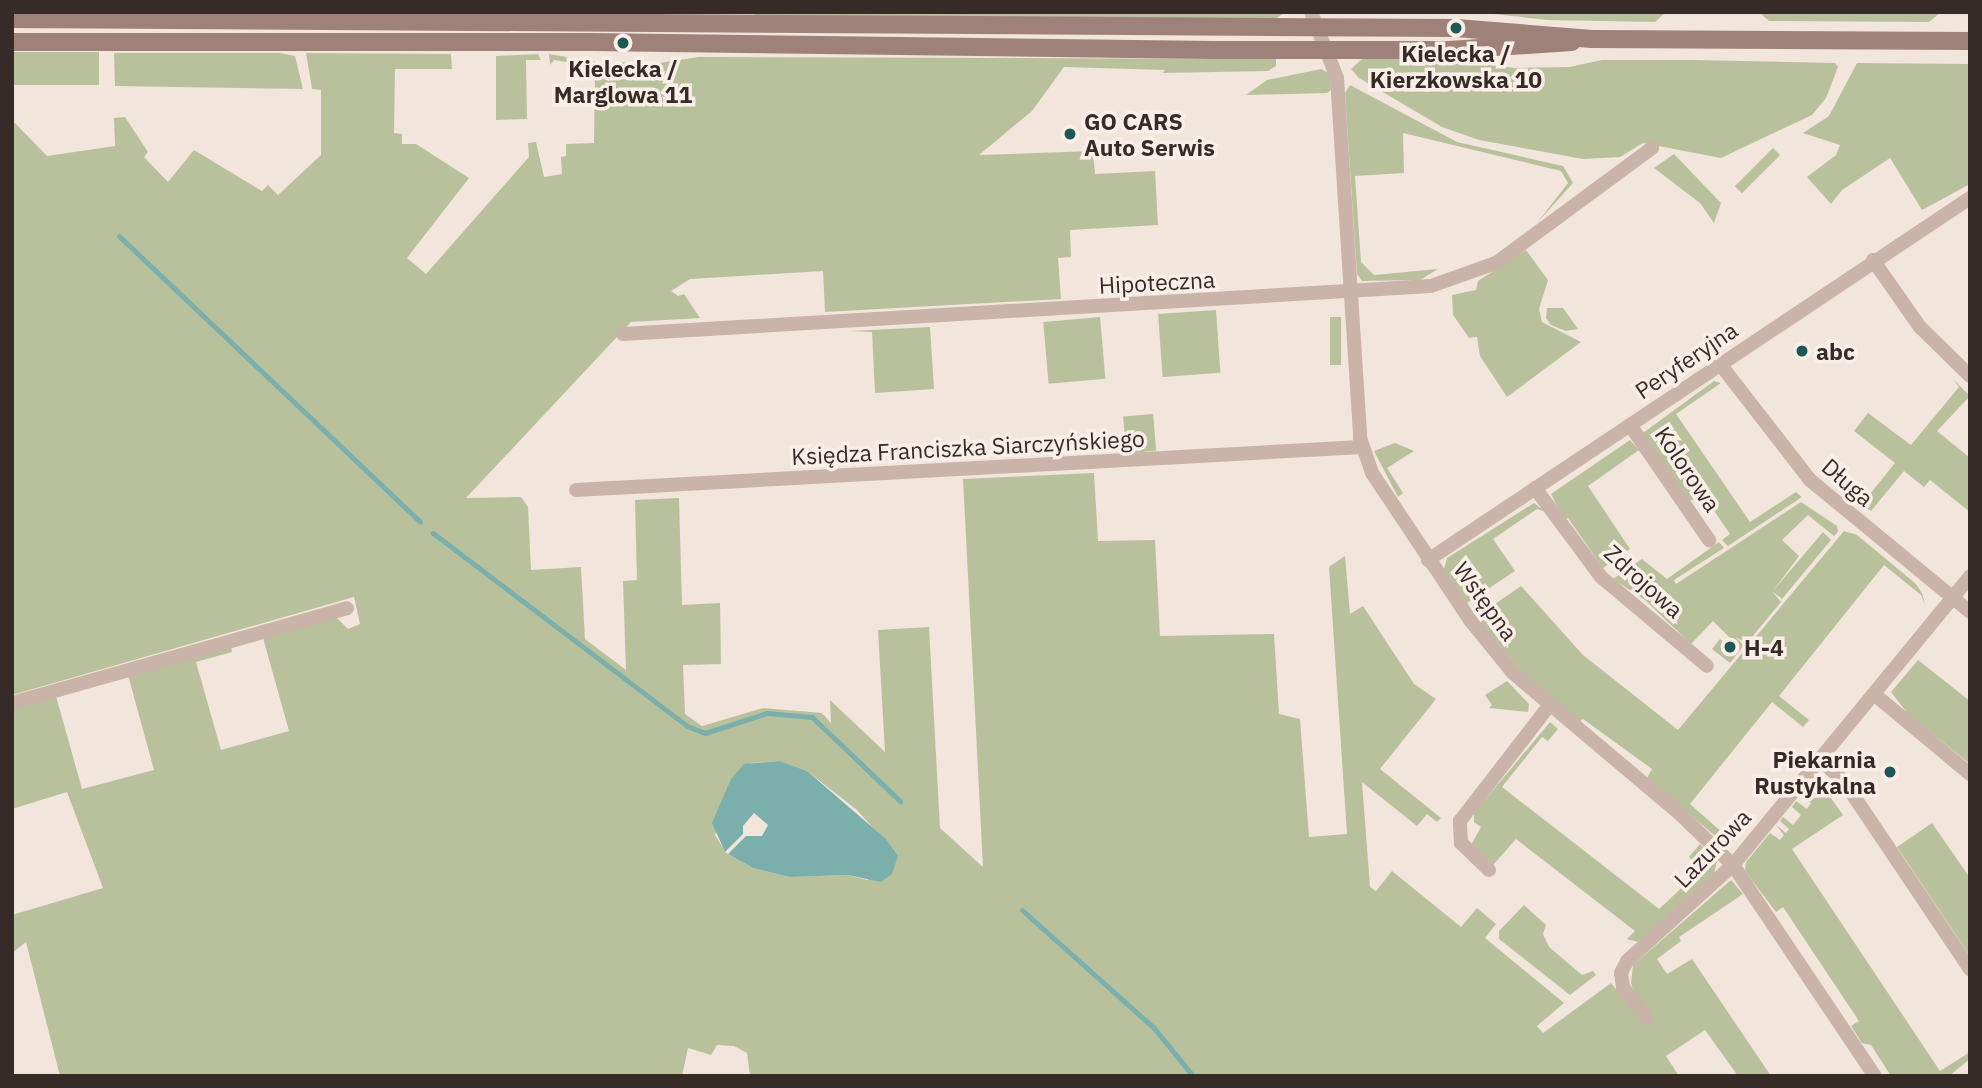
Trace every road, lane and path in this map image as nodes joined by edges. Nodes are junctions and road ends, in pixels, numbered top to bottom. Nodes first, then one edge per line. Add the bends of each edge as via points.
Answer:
1 (310, 17) edge
2 (702, 18) edge
3 (12, 19) edge
4 (1314, 21) edge
5 (1592, 39) junction
6 (1970, 41) edge
7 (12, 42) edge
8 (322, 43) junction
9 (279, 44) junction
10 (684, 45) junction
11 (717, 46) junction
12 (1328, 49) junction
13 (1652, 148) dead end
14 (1970, 198) edge
15 (1873, 260) junction
16 (1350, 292) junction
17 (623, 334) dead end
18 (1720, 364) junction
19 (1970, 376) edge
20 (1630, 425) junction
21 (1362, 447) junction
22 (1535, 488) junction
23 (576, 490) dead end
24 (1709, 540) dead end
25 (1428, 560) junction
26 (1970, 576) edge
27 (1952, 597) junction
28 (347, 608) dead end
29 (1970, 612) edge
30 (1707, 666) dead end
31 (1874, 694) junction
32 (12, 703) edge
33 (1548, 708) junction
34 (1820, 760) junction
35 (1970, 774) edge
36 (1733, 865) junction
37 (1489, 870) dead end
38 (1970, 969) edge
39 (1647, 1018) dead end
40 (1875, 1076) edge

1 - 2 main road
1 - 3 main road
1 - 8 street
1 - 9 street
2 - 4 main road
2 - 10 street via 697,36
2 - 11 street
4 - 5 main road via 1526,30
4 - 12 street, Wstępna
5 - 6 main road
5 - 12 main road via 1536,48
7 - 9 main road
8 - 9 main road
8 - 10 main road
10 - 11 main road
11 - 12 main road
12 - 16 street, Wstępna via 1338,89
13 - 16 street, Hipoteczna via 1524,245 1478,272 1431,286
14 - 15 street, Peryferyjna
15 - 18 street, Peryferyjna
15 - 19 street via 1920,327
16 - 17 street, Hipoteczna
16 - 21 street, Wstępna
18 - 20 street, Peryferyjna
18 - 27 street, Długa via 1810,480
20 - 22 street, Peryferyjna
20 - 24 street, Kolorowa
21 - 23 street, Księdza Franciszka Siarczyńskiego
21 - 25 street, Wstępna via 1378,483
22 - 25 street, Peryferyjna
22 - 30 street, Zdrojowa via 1601,577
25 - 33 street, Wstępna via 1481,636
26 - 27 street, Lazurowa
27 - 29 street, Długa
27 - 31 street, Lazurowa
28 - 32 street
31 - 34 street, Lazurowa
31 - 35 street
33 - 36 street, Wstępna via 1681,815
33 - 37 street via 1458,826 1461,844
34 - 36 street, Lazurowa
34 - 38 street via 1843,780
36 - 39 street, Lazurowa via 1624,967 1623,986
36 - 40 street, Wstępna

